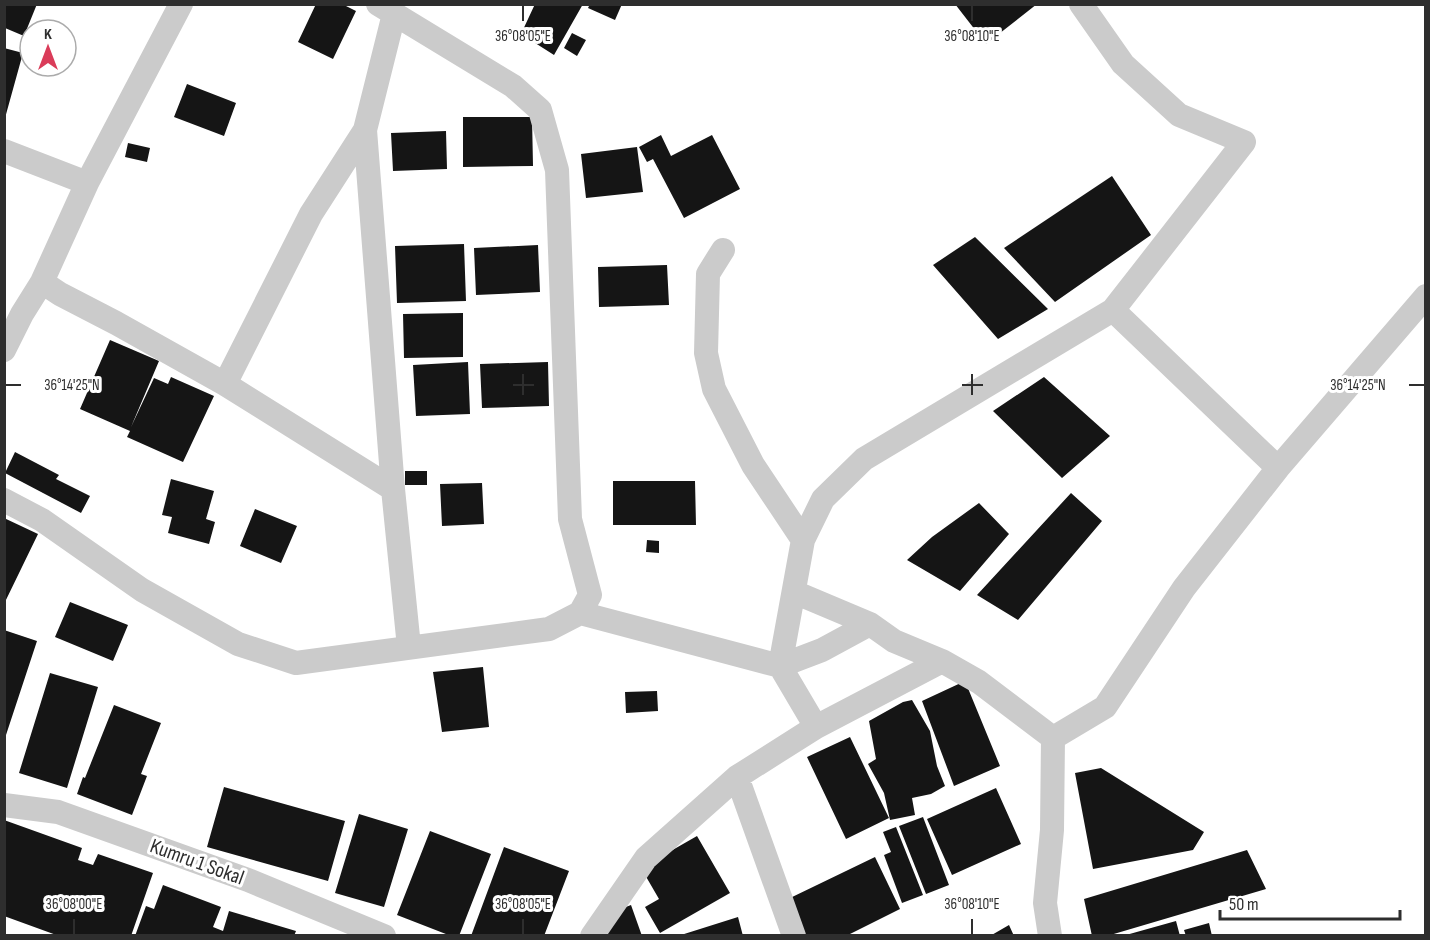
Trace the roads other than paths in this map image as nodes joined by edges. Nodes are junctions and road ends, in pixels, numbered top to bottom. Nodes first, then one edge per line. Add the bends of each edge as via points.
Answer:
1 (181, 4) edge
2 (1082, 4) edge
3 (386, 9) edge
4 (365, 130) junction
5 (4, 151) edge
6 (87, 183) junction
7 (723, 250) dead end
8 (42, 282) junction
9 (1425, 296) edge
10 (1113, 310) junction
11 (4, 350) edge
12 (225, 384) junction
13 (1278, 468) junction
14 (393, 489) junction
15 (4, 500) edge
16 (803, 540) junction
17 (794, 592) junction
18 (580, 613) junction
19 (870, 624) junction
20 (409, 647) junction
21 (942, 661) junction
22 (780, 666) junction
23 (816, 727) junction
24 (1053, 738) junction
25 (737, 777) junction
26 (4, 805) edge
27 (384, 936) edge
28 (592, 936) edge
29 (794, 936) edge
30 (1050, 936) edge

1 - 6 street
2 - 10 street via 1124,64 1179,116 1244,142
3 - 4 street
3 - 18 street via 513,86 540,110 557,170 570,519 590,595
4 - 12 street via 310,214
4 - 14 street
5 - 6 street
6 - 8 street
7 - 16 street via 708,274 706,353 714,389 753,465
8 - 11 street
8 - 12 street
9 - 13 street
10 - 13 street
10 - 16 street via 864,459 823,500
12 - 14 street
13 - 24 street via 1184,588 1105,707
14 - 20 street
15 - 20 street via 42,520 142,590 238,644 296,663
16 - 17 street
17 - 19 street
17 - 22 street
18 - 20 street via 549,629
18 - 22 street
19 - 21 street via 894,641
19 - 22 street via 822,650
21 - 23 street
21 - 24 street via 979,682
22 - 23 street
23 - 25 street
24 - 30 street via 1052,830 1045,903
25 - 28 street via 646,858
25 - 29 street
26 - 27 street, Kumru 1 Sokal via 58,812 248,880

